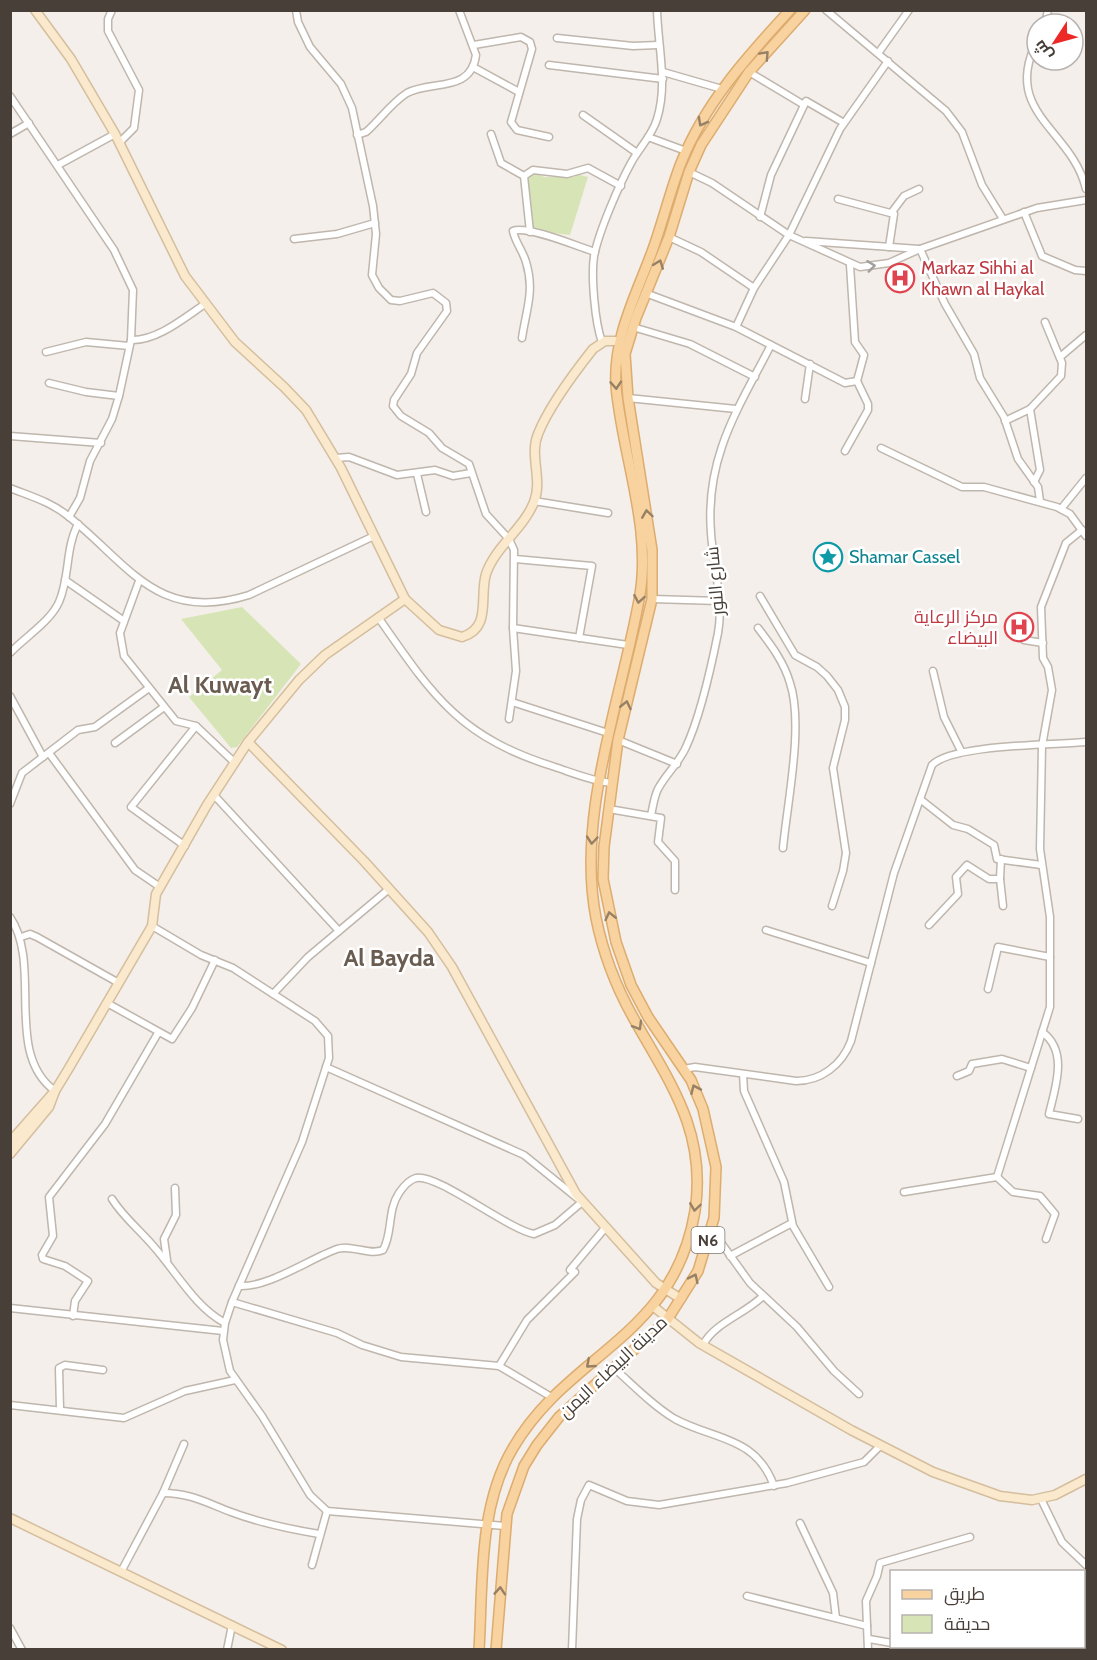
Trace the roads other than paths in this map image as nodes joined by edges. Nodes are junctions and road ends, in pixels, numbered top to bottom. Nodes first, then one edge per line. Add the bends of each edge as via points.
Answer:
1 (35, 10) edge
2 (112, 10) edge
3 (296, 10) edge
4 (459, 10) edge
5 (657, 10) edge
6 (790, 10) edge
7 (826, 10) edge
8 (909, 10) edge
9 (805, 11) edge
10 (557, 38) dead end
11 (474, 45) junction
12 (658, 45) junction
13 (879, 52) junction
14 (888, 61) junction
15 (549, 65) dead end
16 (473, 67) junction
17 (749, 72) junction
18 (1026, 72) edge
19 (663, 75) junction
20 (722, 89) junction
21 (519, 92) junction
22 (10, 96) edge
23 (804, 105) junction
24 (583, 115) dead end
25 (29, 123) junction
26 (844, 123) junction
27 (10, 134) edge
28 (490, 134) dead end
29 (357, 135) junction
30 (549, 137) dead end
31 (648, 137) junction
32 (117, 138) junction
33 (686, 151) junction
34 (637, 153) junction
35 (58, 165) junction
36 (689, 172) junction
37 (524, 176) junction
38 (621, 186) junction
39 (919, 189) dead end
40 (1086, 189) edge
41 (838, 199) dead end
42 (1086, 200) edge
43 (892, 212) junction
44 (1024, 212) junction
45 (760, 217) junction
46 (1003, 219) junction
47 (375, 223) junction
48 (530, 232) junction
49 (789, 235) junction
50 (669, 237) junction
51 (294, 239) dead end
52 (797, 239) junction
53 (889, 247) junction
54 (920, 249) junction
55 (595, 252) junction
56 (850, 265) junction
57 (1086, 271) edge
58 (754, 288) junction
59 (648, 294) junction
60 (205, 304) junction
61 (1045, 322) dead end
62 (633, 327) junction
63 (736, 327) junction
64 (1086, 335) edge
65 (522, 338) dead end
66 (620, 341) junction
67 (602, 342) junction
68 (130, 343) junction
69 (771, 345) junction
70 (46, 352) dead end
71 (1060, 357) junction
72 (810, 364) junction
73 (755, 377) junction
74 (857, 381) junction
75 (49, 383) dead end
76 (119, 396) junction
77 (628, 398) junction
78 (806, 399) dead end
79 (736, 409) junction
80 (1030, 409) junction
81 (1005, 421) junction
82 (10, 436) edge
83 (101, 443) junction
84 (881, 448) dead end
85 (845, 451) dead end
86 (335, 458) junction
87 (471, 473) junction
88 (417, 474) junction
89 (1086, 478) edge
90 (1034, 482) junction
91 (10, 488) edge
92 (534, 501) junction
93 (1040, 501) junction
94 (1061, 509) junction
95 (426, 512) dead end
96 (608, 513) dead end
97 (69, 517) junction
98 (78, 524) junction
99 (1084, 533) edge
100 (374, 536) junction
101 (509, 539) junction
102 (514, 559) junction
103 (64, 580) junction
104 (139, 581) junction
105 (760, 596) dead end
106 (652, 598) junction
107 (405, 599) junction
108 (719, 601) junction
109 (378, 617) junction
110 (124, 621) junction
111 (513, 628) junction
112 (758, 628) dead end
113 (579, 638) junction
114 (1024, 640) dead end
115 (1042, 643) junction
116 (628, 645) junction
117 (11, 651) edge
118 (933, 671) dead end
119 (149, 688) junction
120 (10, 696) edge
121 (512, 702) junction
122 (164, 707) junction
123 (508, 719) dead end
124 (196, 726) junction
125 (608, 733) junction
126 (618, 740) junction
127 (248, 742) junction
128 (1086, 742) edge
129 (115, 743) dead end
130 (1042, 746) junction
131 (961, 751) junction
132 (46, 755) junction
133 (235, 763) junction
134 (677, 764) junction
135 (601, 782) junction
136 (612, 783) junction
137 (214, 795) junction
138 (920, 799) junction
139 (10, 804) edge
140 (609, 809) junction
141 (651, 815) junction
142 (186, 846) junction
143 (783, 848) dead end
144 (1001, 859) junction
145 (1041, 865) junction
146 (1000, 879) junction
147 (160, 887) junction
148 (389, 889) junction
149 (675, 890) dead end
150 (832, 906) dead end
151 (1003, 906) dead end
152 (10, 917) edge
153 (929, 925) dead end
154 (152, 926) junction
155 (766, 930) dead end
156 (339, 931) junction
157 (21, 936) junction
158 (1050, 957) junction
159 (215, 960) junction
160 (871, 963) junction
161 (117, 982) junction
162 (988, 989) dead end
163 (273, 994) junction
164 (106, 1003) junction
165 (1042, 1032) junction
166 (158, 1033) junction
167 (326, 1067) junction
168 (1031, 1068) junction
169 (684, 1069) junction
170 (743, 1074) junction
171 (957, 1076) dead end
172 (670, 1078) junction
173 (55, 1091) junction
174 (1078, 1119) dead end
175 (10, 1142) edge
176 (10, 1154) edge
177 (997, 1177) junction
178 (175, 1188) dead end
179 (904, 1192) dead end
180 (112, 1199) dead end
181 (582, 1202) junction
182 (792, 1223) junction
183 (605, 1228) junction
184 (710, 1236) junction
185 (1046, 1239) dead end
186 (730, 1256) junction
187 (168, 1264) junction
188 (239, 1286) junction
189 (829, 1287) dead end
190 (666, 1290) junction
191 (762, 1296) junction
192 (681, 1299) junction
193 (232, 1302) junction
194 (654, 1307) junction
195 (10, 1308) edge
196 (73, 1316) junction
197 (667, 1320) junction
198 (225, 1323) junction
199 (223, 1331) junction
200 (702, 1345) junction
201 (499, 1366) junction
202 (615, 1369) junction
203 (103, 1370) dead end
204 (235, 1380) junction
205 (859, 1394) dead end
206 (553, 1398) junction
207 (10, 1404) edge
208 (60, 1409) junction
209 (183, 1444) dead end
210 (880, 1446) junction
211 (1086, 1479) edge
212 (774, 1486) junction
213 (164, 1493) junction
214 (1041, 1499) junction
215 (327, 1511) junction
216 (10, 1518) edge
217 (800, 1523) dead end
218 (487, 1524) junction
219 (505, 1526) junction
220 (319, 1534) junction
221 (970, 1538) dead end
222 (312, 1565) dead end
223 (1086, 1565) edge
224 (122, 1570) junction
225 (747, 1596) dead end
226 (836, 1618) junction
227 (232, 1625) junction
228 (867, 1626) junction
229 (10, 1628) edge
230 (868, 1639) junction
231 (890, 1643) edge
232 (22, 1650) edge
233 (227, 1650) edge
234 (282, 1650) edge
235 (479, 1650) edge
236 (496, 1650) edge
237 (572, 1650) edge
238 (868, 1650) edge

1 - 32 street via 71,59
2 - 32 street via 108,31 139,90 134,128
3 - 29 street via 310,47 345,90
4 - 11 street
5 - 12 street
6 - 20 main road, مدينة البيضاء اليمن
7 - 13 street
8 - 13 street
17 -> 9 main road, مدينة البيضاء اليمن
10 - 12 street
11 - 16 street
11 - 21 street via 528,39 532,49
12 - 19 street
13 - 14 street
14 - 26 street
14 - 46 street via 957,125 982,185
15 - 19 street
16 - 21 street
16 - 29 street via 456,82 408,93 370,129
17 - 23 street
17 - 36 main road, مدينة البيضاء اليمن via 709,130
18 - 40 street via 1029,96 1077,165
19 - 20 street
19 - 31 street via 659,112
20 -> 33 main road, مدينة البيضاء اليمن
21 - 30 street via 512,119 514,128
22 - 25 street
23 - 26 street via 806,101
23 - 45 street via 771,175
24 - 34 street
25 - 27 street
25 - 35 street
26 - 49 street
28 - 37 street via 501,163
29 - 47 street
31 - 33 street
31 - 34 street
32 - 35 street
32 - 60 street via 172,255
33 - 66 main road, مدينة البيضاء اليمن
34 - 38 street
35 - 68 street via 128,277 134,306
36 - 45 street via 712,183
36 - 50 main road, مدينة البيضاء اليمن
37 - 38 street via 533,170 567,174 588,168
37 - 48 street
38 - 55 street
39 - 43 street via 904,196
41 - 43 street
42 - 44 street
43 - 53 street via 895,219
44 - 46 street
44 - 57 street via 1042,256
45 - 49 street
46 - 54 street
47 - 51 street via 337,234
47 - 87 street via 372,275 382,292 396,301 433,293 446,307 417,353 411,374 393,406 442,448 465,460
48 - 55 street
48 - 65 street via 513,231 531,286
49 - 52 street
49 - 58 street
50 - 58 street via 701,252
59 -> 50 main road, مدينة البيضاء اليمن
52 - 53 street
52 - 56 street
53 - 54 street
56 -> 54 street via 889,263
54 - 81 street via 974,354 980,378
55 - 67 street
56 - 74 street via 855,342 864,355
58 - 63 street
59 - 62 main road, مدينة البيضاء اليمن
59 - 63 street
60 - 68 street via 171,327
60 - 86 street via 243,352 300,403
61 - 71 street
62 - 73 street via 690,344
62 - 77 main road, مدينة البيضاء اليمن via 625,354
63 - 69 street
64 - 71 street
66 - 67 street
66 -> 116 main road, مدينة البيضاء اليمن via 616,364 618,400 641,537 640,596
67 - 92 street via 575,373 539,430 534,451
68 - 70 street via 86,342
68 - 76 street
69 - 72 street
69 - 73 street, شارع النور
71 - 80 street via 1061,376
72 - 74 street via 845,382
72 - 78 street
73 - 79 street, شارع النور
74 - 85 street via 868,410
75 - 76 street
76 - 83 street
77 - 79 street
106 -> 77 main road, مدينة البيضاء اليمن via 652,550
79 - 108 street, شارع النور via 716,465 710,500
80 - 81 street
80 - 90 street via 1040,470
81 - 90 street via 1018,459
82 - 83 street
83 - 97 street
84 - 93 street via 962,487 984,487
86 - 88 street via 349,457 392,474
86 - 100 street
87 - 88 street via 453,476 435,470
87 - 101 street via 489,519
88 - 95 street
89 - 94 street
90 - 93 street
91 - 97 street via 49,503
92 - 96 street
92 - 101 street
93 - 94 street
94 - 99 street
97 - 98 street
98 - 103 street via 70,541
98 - 104 street
99 - 115 street via 1066,543 1041,608
100 - 104 street via 284,581 226,601 191,602
100 - 107 street
101 - 102 street
101 - 107 street via 487,573 481,622 473,633 462,637 448,635
102 - 111 street
102 - 113 street via 592,566
103 - 110 street
103 - 117 street via 53,613
104 - 110 street
105 - 150 street via 795,655 827,676 845,707 833,768 846,853
106 - 108 street
126 -> 106 main road, مدينة البيضاء اليمن
107 - 109 street
108 - 134 street, شارع النور via 717,633 692,731
109 - 127 street via 325,655
109 - 135 street via 430,690 465,724 514,753
110 - 119 street via 121,649
111 - 113 street
111 - 121 street via 516,671
112 - 143 street via 774,650 791,686 794,754
113 - 116 street
114 - 115 street
115 - 130 street via 1052,690
116 - 125 main road, مدينة البيضاء اليمن
118 - 131 street via 944,717
119 - 122 street
119 - 132 street via 95,728 78,730
120 - 132 street
121 - 123 street
121 - 125 street
122 - 124 street via 176,721
122 - 129 street
124 - 133 street
124 - 142 street via 131,807
125 - 135 main road, مدينة البيضاء اليمن
126 - 134 street
126 - 136 main road, مدينة البيضاء اليمن
127 - 133 street
127 - 148 street
128 - 130 street
130 - 131 street
130 - 145 street
131 - 138 street via 932,765
132 - 139 street via 22,773
132 - 147 street via 135,870
133 - 137 street
134 - 141 street, شارع النور via 659,787
135 - 136 street
135 -> 172 main road, مدينة البيضاء اليمن / N6 via 590,866 600,934 621,993
136 - 140 main road, مدينة البيضاء اليمن / N6
137 - 142 street
137 - 156 street
138 - 144 street via 953,825 994,845 997,859
138 - 160 street via 894,873
140 - 141 street
169 -> 140 main road, مدينة البيضاء اليمن / N6 via 636,996 616,942 603,866
141 - 149 street via 661,818 659,845 675,861
142 - 147 street
144 - 145 street
144 - 146 street
145 - 158 street via 1050,916
146 - 151 street
146 - 153 street via 989,879 967,866 956,877 958,894
147 - 154 street via 154,900
148 - 156 street
148 - 181 street via 449,961
152 - 157 street
154 - 159 street
154 - 161 street
155 - 160 street
156 - 163 street
157 - 161 street via 30,934
157 - 173 street via 30,1048 41,1077
158 - 162 street via 998,947
158 - 165 street via 1050,1007
159 - 163 street
159 - 166 street via 175,1037 169,1039
160 - 170 street via 851,1041 832,1068 804,1081
161 - 164 street
163 - 167 street via 324,1029 329,1051
164 - 166 street
164 - 173 street
165 - 168 street
165 - 174 street via 1057,1050 1058,1077 1049,1114
166 - 196 street via 105,1124 49,1197 53,1236 43,1259 65,1266 88,1281 75,1301
167 - 181 street via 524,1155
167 - 188 street via 303,1142
168 - 171 street via 1002,1059 972,1064 969,1071
168 - 177 street
169 - 170 street via 695,1066
169 - 172 main road
184 -> 169 main road, مدينة البيضاء اليمن / N6 via 715,1204 714,1152 703,1109
170 - 182 street via 744,1091 782,1175
172 -> 190 main road, مدينة البيضاء اليمن / N6 via 691,1136 697,1188 687,1244
173 - 175 street
173 - 176 street via 49,1107
177 - 179 street
177 - 185 street via 1013,1192 1040,1196 1055,1214
178 - 187 street via 176,1215 164,1239
180 - 187 street
181 - 183 street
181 - 188 street via 555,1225 534,1233 444,1187 416,1178 404,1185 394,1199 383,1251 343,1247 256,1285
182 - 186 street
182 - 189 street
183 - 190 street
183 - 201 street via 570,1270 575,1272 522,1326
184 - 186 street
192 -> 184 main road, مدينة البيضاء اليمن / N6 via 698,1271
186 - 191 street
187 - 198 street via 204,1308
188 - 193 street
190 - 192 street
190 - 194 main road, مدينة البيضاء اليمن / N6
191 - 200 street via 710,1334
191 - 205 street via 801,1331
192 - 197 main road, مدينة البيضاء اليمن / N6
193 - 198 street
193 - 201 street via 337,1333 401,1357
194 - 197 street
194 -> 206 main road, مدينة البيضاء اليمن / N6
195 - 196 street
196 - 199 street
197 - 200 street
197 - 202 main road, مدينة البيضاء اليمن / N6
198 - 199 street
199 - 204 street via 226,1362
200 - 210 street
201 - 206 street
202 - 212 street via 668,1415 742,1446 765,1467
202 - 219 main road, مدينة البيضاء اليمن / N6 via 559,1417 537,1444 519,1477
203 - 208 street via 66,1365 59,1368
204 - 208 street via 185,1390 124,1418
204 - 215 street via 310,1495
206 - 218 main road, مدينة البيضاء اليمن / N6 via 526,1428 507,1458
207 - 208 street
209 - 213 street
210 - 212 street via 864,1462
210 - 214 street via 921,1467 988,1492
211 - 214 street
212 - 237 street via 650,1505 627,1502 589,1485 578,1519
213 - 220 street via 189,1494 276,1527
213 - 224 street
214 - 223 street via 1062,1542
215 - 218 street
215 - 220 street
216 - 224 street
217 - 226 street via 830,1587
218 - 219 street
218 - 235 main road, مدينة البيضاء اليمن / N6
236 -> 219 main road, مدينة البيضاء اليمن / N6
220 - 222 street
221 - 228 street via 880,1563 866,1601
224 - 227 street
225 - 226 street
226 - 228 street
227 - 233 street
227 - 234 street
228 - 230 street
229 - 232 street
230 - 231 street
230 - 238 street

